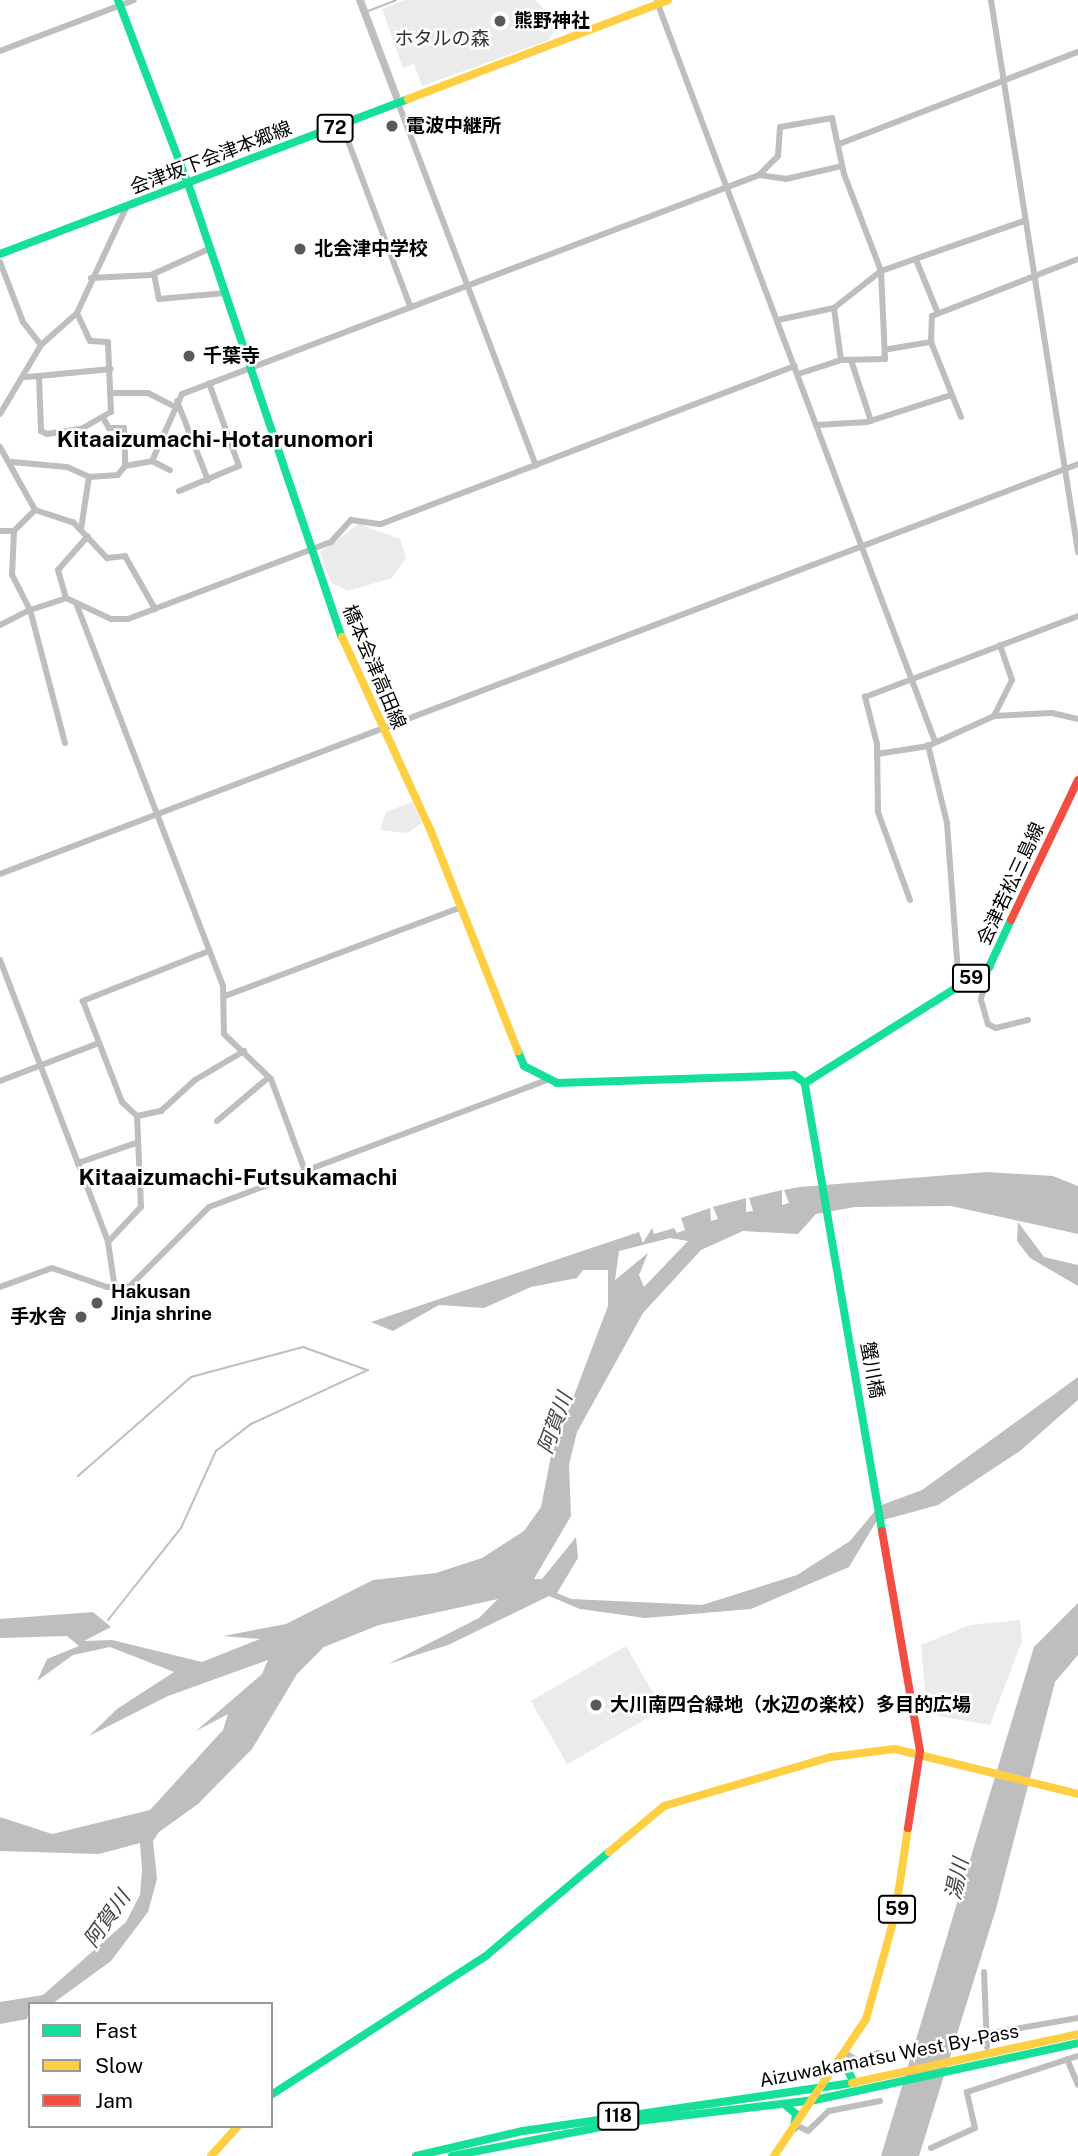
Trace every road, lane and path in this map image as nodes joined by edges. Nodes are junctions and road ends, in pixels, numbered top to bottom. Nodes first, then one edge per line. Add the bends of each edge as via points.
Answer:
1 (134, 0) edge
2 (359, 0) edge
3 (668, 0) edge
4 (991, 0) edge
5 (657, 2) edge
6 (119, 3) edge
7 (0, 51) edge
8 (1078, 52) edge
9 (1003, 80) junction
10 (399, 104) junction
11 (342, 125) junction
12 (839, 144) junction
13 (842, 166) junction
14 (760, 174) junction
15 (188, 183) junction
16 (726, 186) junction
17 (125, 208) junction
18 (1024, 221) junction
19 (211, 248) junction
20 (0, 254) edge
21 (1078, 260) edge
22 (0, 262) edge
23 (917, 262) junction
24 (881, 271) junction
25 (154, 274) junction
26 (1033, 276) junction
27 (91, 278) junction
28 (467, 285) junction
29 (226, 293) junction
30 (410, 306) junction
31 (834, 309) junction
32 (937, 311) junction
33 (77, 313) junction
34 (778, 320) junction
35 (931, 342) junction
36 (41, 345) junction
37 (889, 349) junction
38 (841, 360) junction
39 (852, 363) junction
40 (795, 366) junction
41 (251, 367) junction
42 (111, 369) junction
43 (798, 374) junction
44 (39, 376) junction
45 (25, 377) junction
46 (209, 383) junction
47 (113, 393) junction
48 (951, 395) junction
49 (176, 404) junction
50 (0, 414) edge
51 (961, 417) dead end
52 (103, 418) junction
53 (871, 421) junction
54 (817, 425) junction
55 (0, 447) edge
56 (152, 461) junction
57 (12, 462) junction
58 (536, 464) junction
59 (1078, 464) edge
60 (125, 466) junction
61 (170, 470) dead end
62 (1064, 470) junction
63 (89, 477) junction
64 (208, 481) junction
65 (179, 491) dead end
66 (35, 510) junction
67 (1078, 510) edge
68 (1070, 511) junction
69 (81, 529) junction
70 (0, 531) edge
71 (14, 531) junction
72 (88, 536) junction
73 (864, 545) junction
74 (312, 548) junction
75 (1078, 552) edge
76 (66, 598) junction
77 (76, 603) junction
78 (155, 609) junction
79 (30, 610) junction
80 (1078, 616) edge
81 (0, 625) edge
82 (1000, 645) junction
83 (915, 678) junction
84 (994, 716) junction
85 (1078, 719) edge
86 (382, 728) junction
87 (931, 742) junction
88 (65, 743) dead end
89 (877, 754) junction
90 (1078, 780) edge
91 (158, 815) junction
92 (0, 874) edge
93 (910, 900) dead end
94 (459, 908) junction
95 (209, 951) junction
96 (0, 960) edge
97 (989, 967) junction
98 (959, 985) junction
99 (225, 996) junction
100 (1028, 1020) dead end
101 (99, 1043) junction
102 (244, 1051) junction
103 (41, 1066) junction
104 (270, 1077) junction
105 (546, 1080) junction
106 (0, 1082) edge
107 (805, 1083) junction
108 (137, 1116) junction
109 (217, 1121) dead end
110 (136, 1143) junction
111 (78, 1163) junction
112 (305, 1171) junction
113 (108, 1242) junction
114 (0, 1287) edge
115 (115, 1289) junction
116 (920, 1751) junction
117 (1078, 1794) edge
118 (984, 1972) dead end
119 (1078, 2018) edge
120 (986, 2034) junction
121 (1078, 2034) edge
122 (1078, 2043) edge
123 (987, 2047) dead end
124 (878, 2053) dead end
125 (1078, 2056) edge
126 (845, 2057) junction
127 (1067, 2059) junction
128 (973, 2064) junction
129 (992, 2070) dead end
130 (996, 2080) junction
131 (853, 2081) junction
132 (1078, 2085) edge
133 (823, 2089) junction
134 (273, 2094) edge
135 (815, 2100) junction
136 (880, 2101) dead end
137 (784, 2104) junction
138 (795, 2126) junction
139 (236, 2128) edge
140 (931, 2148) dead end
141 (211, 2156) edge
142 (416, 2156) edge
143 (452, 2156) edge
144 (774, 2156) edge

1 - 6 street
2 - 10 street
3 - 5 main road, 会津坂下会津本郷線 / 72
4 - 9 street
5 - 10 main road, 会津坂下会津本郷線 / 72
5 - 16 street
6 - 7 street
6 - 15 main road, 橋本会津高田線
8 - 9 street
9 - 12 street
9 - 18 street
10 - 11 main road, 会津坂下会津本郷線 / 72
10 - 28 street
11 - 15 main road, 会津坂下会津本郷線 / 72
11 - 30 street
12 - 13 street
12 - 14 street via 830,116 780,127 778,156
13 - 14 street via 786,179
13 - 24 street
14 - 16 street
15 - 17 main road, 会津坂下会津本郷線 / 72
15 - 19 main road, 橋本会津高田線
16 - 28 street
16 - 34 street
17 - 20 main road, 会津坂下会津本郷線 / 72
17 - 27 street
18 - 23 street
18 - 26 street
19 - 25 street
19 - 29 main road, 橋本会津高田線
21 - 26 street
22 - 36 street via 23,322
23 - 24 street
23 - 32 street
24 - 31 street
24 - 37 street
25 - 27 street
25 - 29 street via 159,299
26 - 32 street
26 - 62 street
27 - 33 street
28 - 30 street
28 - 58 street
29 - 41 main road, 橋本会津高田線
30 - 41 street
31 - 34 street
31 - 38 street
32 - 35 street via 929,322
33 - 36 street
33 - 42 street via 90,341 108,342
34 - 40 street
35 - 37 street
35 - 48 street
36 - 45 street
37 - 39 street via 885,359
38 - 39 street
38 - 43 street
39 - 53 street
40 - 43 street
40 - 58 street
41 - 46 street
41 - 74 main road, 橋本会津高田線
42 - 44 street
42 - 47 street
43 - 54 street
44 - 45 street
44 - 52 street via 41,430 60,433
45 - 50 street
46 - 49 street
46 - 64 street via 239,466
47 - 49 street via 148,393
47 - 52 street
48 - 51 street
48 - 53 street
49 - 56 street
49 - 64 street
52 - 60 street via 109,428 124,428
53 - 54 street
54 - 73 street
55 - 57 street
56 - 60 street
56 - 61 street
57 - 63 street via 67,467
57 - 66 street
58 - 74 street via 381,524 351,520 331,542
59 - 62 street
60 - 63 street via 118,475
62 - 68 street
62 - 73 street
63 - 69 street
64 - 65 street
66 - 69 street
66 - 71 street
67 - 68 street
68 - 75 street
69 - 72 street
70 - 71 street
71 - 79 street via 12,575
72 - 76 street via 58,570
72 - 78 street via 107,558 122,555 130,561
73 - 83 street
73 - 86 street
74 - 78 street
74 - 86 main road, 橋本会津高田線
76 - 77 street
76 - 79 street
77 - 78 street via 119,621
77 - 91 street
79 - 81 street
79 - 88 street
80 - 82 street
82 - 83 street
82 - 84 street via 1012,680
83 - 87 street
83 - 89 street via 864,697
84 - 85 street via 1052,713
84 - 87 street
86 - 91 street
86 - 94 main road, 橋本会津高田線
87 - 89 street
87 - 98 street via 947,823
89 - 93 street via 878,812
90 - 97 main road, 会津若松三島線 / 59
91 - 92 street
91 - 95 street
94 - 99 street
94 - 105 main road, 橋本会津高田線 via 515,1051 524,1066
95 - 99 street
95 - 101 street via 83,1001
96 - 103 street
97 - 98 main road, 会津若松三島線 / 59
97 - 100 street via 981,1000 988,1024 996,1028
98 - 107 main road, 会津若松三島線 / 59
99 - 102 street via 224,1034
101 - 103 street
101 - 108 street via 124,1107
102 - 104 street
102 - 108 street via 195,1080 162,1111
103 - 106 street
103 - 111 street
104 - 109 street
104 - 112 street
105 - 107 main road via 794,1075
105 - 112 street
107 - 116 main road, 蟹川橋 / 59
108 - 110 street
110 - 111 street
110 - 113 street via 136,1177 145,1183 141,1207
111 - 113 street
112 - 115 street via 200,1212 132,1284
113 - 115 street
114 - 115 street via 57,1268
116 - 117 main road
116 - 126 main road, 59 via 887,1951
116 - 134 main road via 831,1757 664,1806 487,1955
118 - 120 street
119 - 120 street
120 - 123 street
121 - 128 main road, Aizuwakamatsu West By-Pass / 118
122 - 128 main road, Aizuwakamatsu West By-Pass / 118
124 - 126 street via 860,2062
125 - 127 street
126 - 131 main road
126 - 133 main road, 59
127 - 130 street
127 - 132 street
128 - 131 main road, Aizuwakamatsu West By-Pass / 118
128 - 135 main road, Aizuwakamatsu West By-Pass / 118
129 - 130 street
130 - 140 street via 967,2092 975,2128
131 - 133 main road, Aizuwakamatsu West By-Pass / 118
133 - 135 main road, 59
133 - 142 main road, Aizuwakamatsu West By-Pass / 118 via 523,2131
135 - 137 main road, Aizuwakamatsu West By-Pass / 118
135 - 138 main road, 59
136 - 138 street via 829,2110 808,2131
137 - 138 main road via 796,2114
137 - 143 main road, Aizuwakamatsu West By-Pass / 118 via 621,2123
138 - 144 main road, 59
139 - 141 main road

